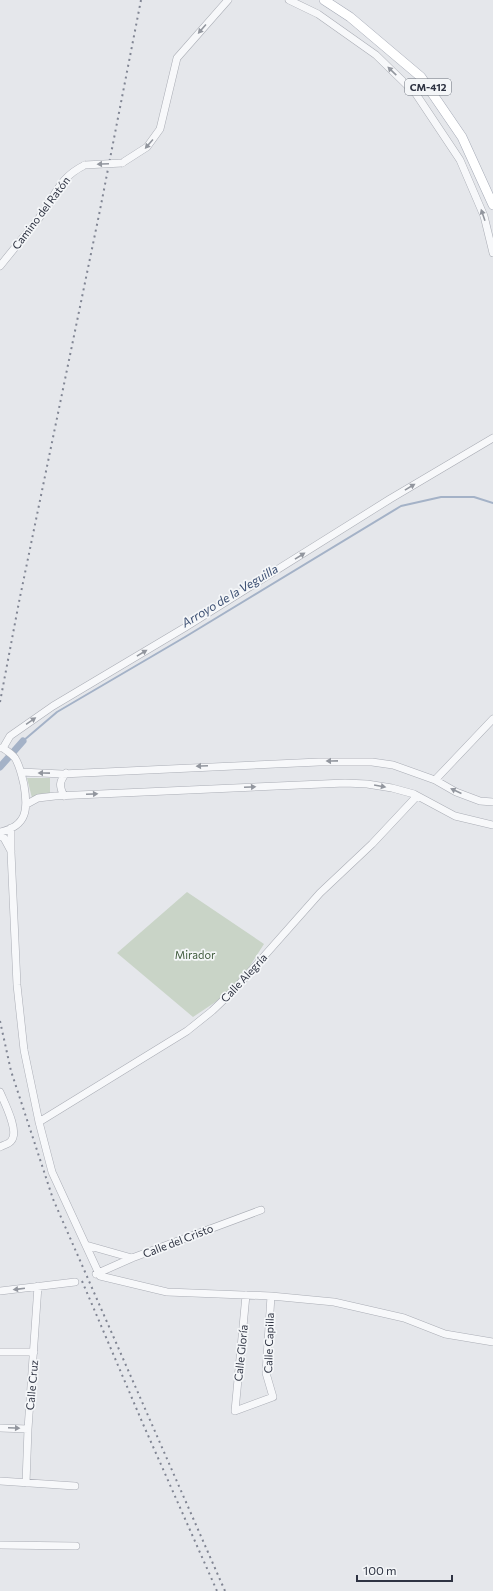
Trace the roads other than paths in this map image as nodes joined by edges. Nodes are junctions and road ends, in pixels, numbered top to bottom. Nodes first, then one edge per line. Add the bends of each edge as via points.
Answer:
1 (228, 0) edge
2 (289, 0) edge
3 (324, 0) edge
4 (493, 205) edge
5 (493, 253) edge
6 (0, 266) edge
7 (493, 438) edge
8 (493, 719) edge
9 (2, 748) edge
10 (21, 772) junction
11 (66, 773) junction
12 (435, 780) junction
13 (64, 796) junction
14 (418, 796) junction
15 (493, 802) edge
16 (27, 804) junction
17 (493, 825) edge
18 (11, 828) junction
19 (0, 832) edge
20 (0, 836) edge
21 (11, 852) junction
22 (0, 1092) edge
23 (39, 1122) junction
24 (0, 1147) edge
25 (261, 1210) dead end
26 (86, 1245) junction
27 (132, 1258) junction
28 (97, 1274) junction
29 (75, 1282) dead end
30 (38, 1286) junction
31 (0, 1291) edge
32 (246, 1295) junction
33 (271, 1296) junction
34 (493, 1342) edge
35 (0, 1352) edge
36 (34, 1352) junction
37 (235, 1411) joint
38 (0, 1428) edge
39 (28, 1429) junction
40 (0, 1481) edge
41 (26, 1483) junction
42 (75, 1486) dead end
43 (0, 1545) edge
44 (76, 1546) dead end

1 -> 6 street, Camino del Ratón, bridge via 177,58 160,129 147,147 122,163 85,165 74,170 61,183 40,217
5 -> 2 street via 484,216 460,160 416,94 376,55 318,14
3 - 4 main road, CM-412 via 350,17 421,77 462,137
9 -> 7 street via 10,736 53,706
8 - 12 street
9 - 10 street via 15,758
11 -> 10 street
10 - 16 street
12 -> 11 street via 393,765 350,761
11 - 13 street via 60,779
15 -> 12 street via 474,799
13 -> 14 street via 345,783 392,788
13 - 16 street via 38,798
14 - 17 street via 455,816
14 - 23 street, Calle Alegría via 320,893 235,989 212,1011 187,1031
16 - 18 street via 20,823
18 - 19 street
18 - 21 street
20 - 21 street via 4,838
21 - 23 street via 17,985 24,1050
22 - 24 street via 13,1124 14,1135 12,1141
23 - 26 street via 52,1172
25 - 27 street, Calle del Cristo
26 - 27 street
26 - 28 street
27 - 28 street, Calle del Cristo
28 - 32 street via 167,1292
29 - 30 street
30 -> 31 street
30 - 36 street, Calle Cruz
32 - 33 street
32 - 37 street, Calle Gloría
33 - 34 street via 334,1302 404,1318 445,1334
33 - 37 street, Calle Capilla via 266,1373 273,1397
35 - 36 street
36 - 39 street, Calle Cruz
38 -> 39 street
39 - 41 street, Calle Cruz
40 - 41 street
41 - 42 street
43 - 44 street

